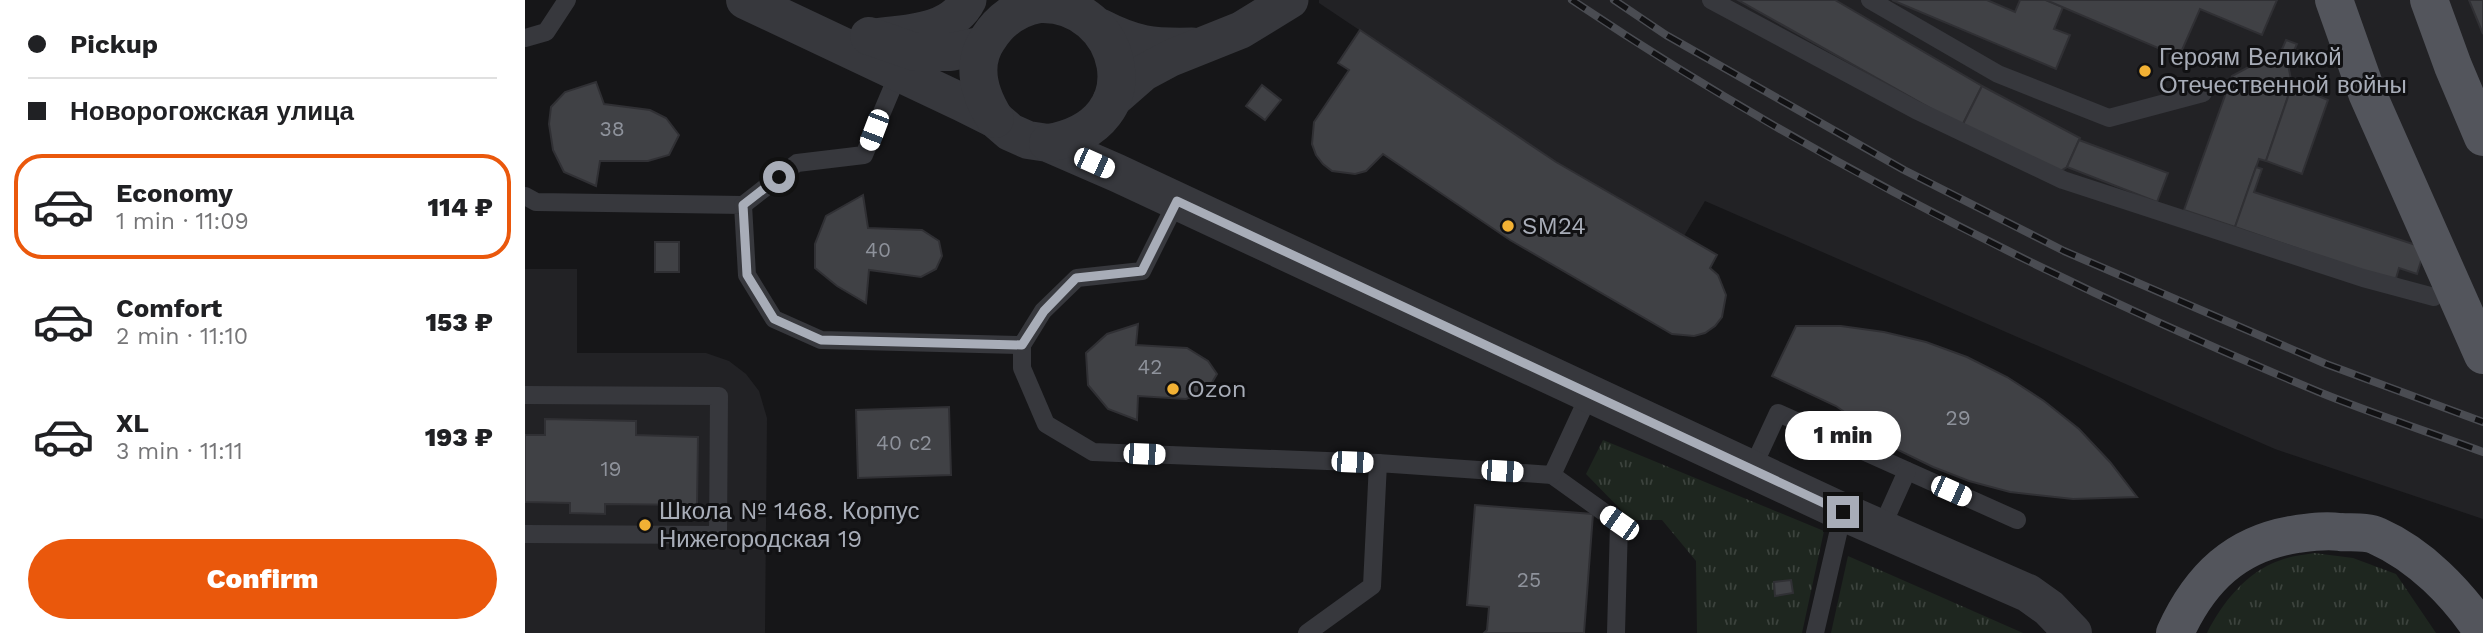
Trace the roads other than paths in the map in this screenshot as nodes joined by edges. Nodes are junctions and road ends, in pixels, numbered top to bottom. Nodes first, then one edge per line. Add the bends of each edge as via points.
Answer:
1 (567, 0) edge
2 (745, 0) edge
3 (968, 0) edge
4 (1290, 0) edge
5 (1711, 0) edge
6 (1870, 0) edge
7 (2334, 0) edge
8 (2429, 0) edge
9 (1059, 3) edge
10 (995, 24) edge
11 (804, 27) junction
12 (1100, 27) junction
13 (874, 37) junction
14 (525, 38) edge
15 (1200, 46) junction
16 (899, 72) junction
17 (2203, 93) dead end
18 (1106, 109) junction
19 (995, 119) junction
20 (2483, 137) edge
21 (1048, 143) junction
22 (1117, 173) junction
23 (525, 196) edge
24 (1177, 201) junction
25 (743, 205) junction
26 (2434, 296) dead end
27 (1022, 345) junction
28 (2483, 355) edge
29 (1590, 393) junction
30 (525, 395) edge
31 (1378, 463) junction
32 (1752, 469) junction
33 (1907, 471) junction
34 (1552, 475) junction
35 (1843, 512) junction
36 (2017, 520) dead end
37 (1881, 529) junction
38 (525, 534) edge
39 (2483, 632) edge
40 (1307, 633) edge
41 (1616, 633) edge
42 (1815, 633) edge
43 (2073, 633) edge
44 (2175, 633) edge

1 - 14 lane via 546,32
2 - 11 street
3 - 13 street via 947,22
4 - 15 street via 1241,30
5 - 26 lane via 1916,110 2063,180 2363,278
6 - 17 lane via 1999,74 2109,118
7 - 28 main road via 2367,93
8 - 20 main road
9 - 10 street via 1027,6
9 - 12 street
10 - 13 street via 951,52 915,52
10 - 19 street via 978,64 979,84
11 - 13 street
11 - 16 street
12 - 15 street via 1128,41 1163,47
12 - 18 street via 1117,62 1117,82
15 - 18 street via 1143,73
16 - 19 street
16 - 25 lane via 864,155 797,163
18 - 21 street via 1086,131
18 - 22 street via 1098,137 1106,160
19 - 21 street via 1010,132
21 - 22 street
22 - 24 street
23 - 25 lane via 536,202
24 - 27 lane via 1142,271 1076,278 1044,311
24 - 29 street
25 - 27 lane via 747,275 774,319 821,340
27 - 31 lane via 1022,368 1046,424 1093,452
29 - 32 street
29 - 34 lane
30 - 38 lane via 719,396 719,410 718,535
31 - 34 lane
31 - 40 lane via 1372,586
32 - 33 lane via 1778,413
32 - 35 street
33 - 36 lane
33 - 37 lane
34 - 41 lane via 1619,523
35 - 37 street
35 - 42 lane
37 - 43 street via 2028,593
39 - 44 main road via 2468,609 2419,561 2375,534 2326,530 2277,537 2240,551 2210,577 2186,607

